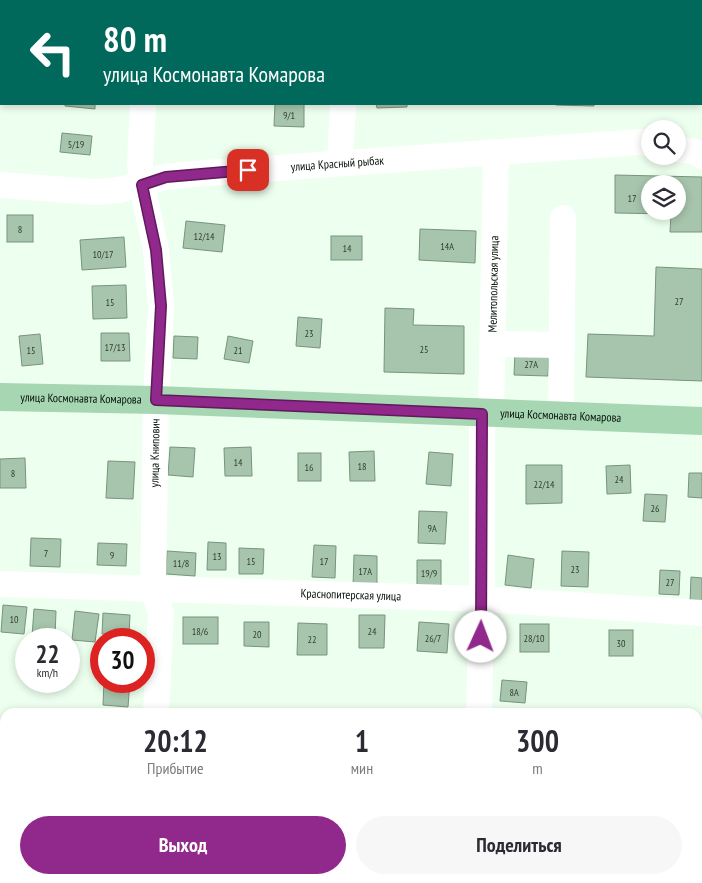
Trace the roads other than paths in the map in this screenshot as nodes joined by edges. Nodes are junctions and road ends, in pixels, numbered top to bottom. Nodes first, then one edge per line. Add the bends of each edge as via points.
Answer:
1 (144, 105) edge
2 (343, 105) edge
3 (641, 142) edge
4 (496, 152) junction
5 (340, 163) junction
6 (0, 185) edge
7 (142, 185) junction
8 (564, 218) dead end
9 (494, 344) junction
10 (562, 345) junction
11 (0, 397) edge
12 (156, 400) junction
13 (487, 414) junction
14 (561, 417) junction
15 (702, 421) edge
16 (0, 584) edge
17 (153, 590) junction
18 (482, 599) junction
19 (702, 613) edge
20 (156, 708) edge
21 (479, 708) edge

1 - 7 street, улица Книпович via 140,163
2 - 5 street
3 - 4 street, улица Красный рыбак
4 - 5 street, улица Красный рыбак
4 - 9 street, Мелитопольская улица
5 - 7 street, улица Красный рыбак via 175,176
6 - 7 street, улица Красный рыбак via 96,192
7 - 12 street, улица Книпович via 156,250 161,306
8 - 10 street
9 - 10 street
9 - 13 street, Мелитопольская улица
10 - 14 street
11 - 12 main road, улица Космонавта Комарова
12 - 13 main road, улица Космонавта Комарова
12 - 17 street, улица Книпович
13 - 14 main road, улица Космонавта Комарова
13 - 18 street, Мелитопольская улица
14 - 15 main road, улица Космонавта Комарова
16 - 17 street, Краснопитерская улица
17 - 18 street, Краснопитерская улица
17 - 20 street, улица Книпович via 161,612
18 - 19 street, Краснопитерская улица
18 - 21 street, Мелитопольская улица

